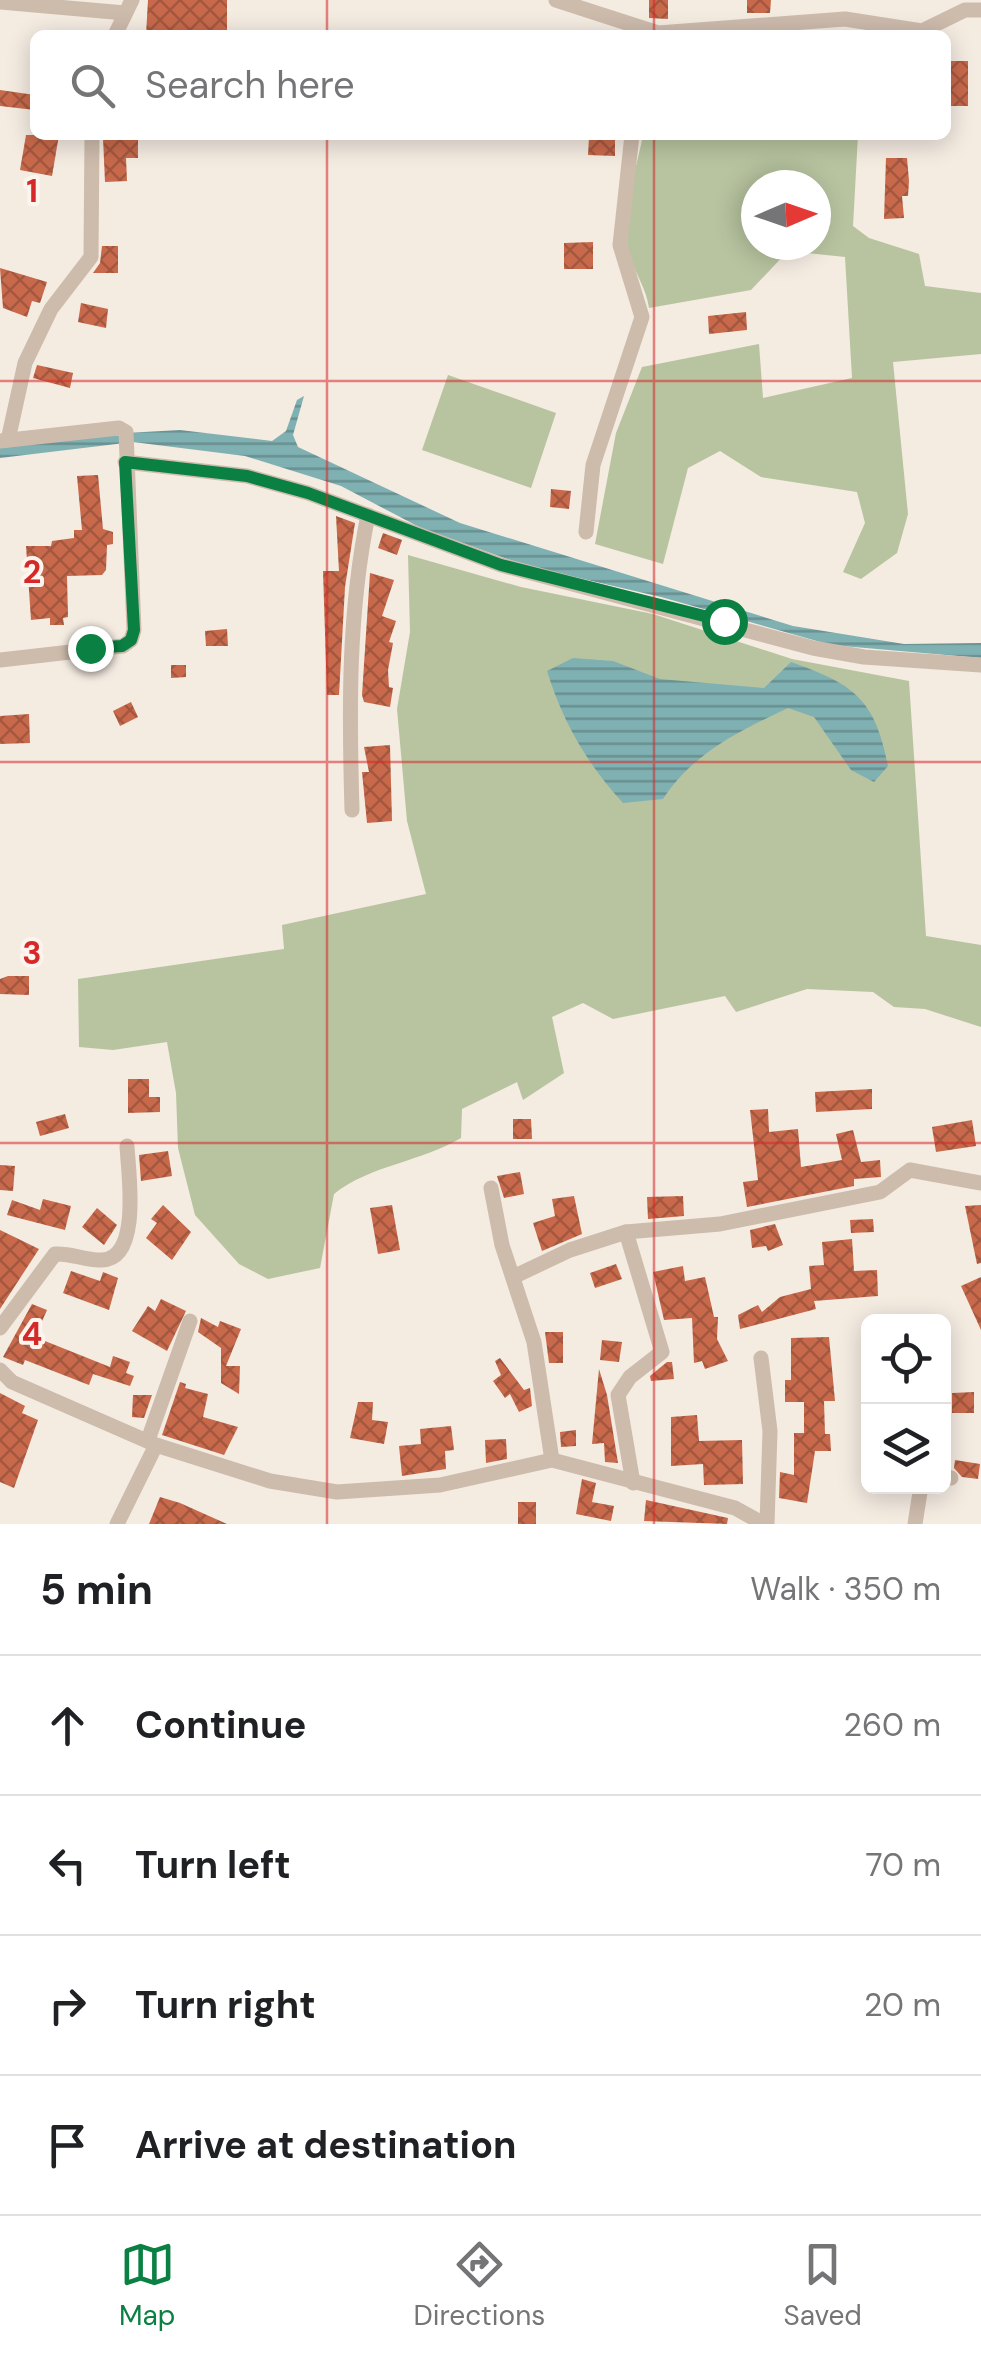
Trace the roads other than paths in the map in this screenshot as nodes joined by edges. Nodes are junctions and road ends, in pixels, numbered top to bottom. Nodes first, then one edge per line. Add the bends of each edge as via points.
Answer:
1 (556, 0) edge
2 (0, 2) edge
3 (129, 6) edge
4 (981, 10) edge
5 (117, 30) edge
6 (646, 30) edge
7 (705, 30) edge
8 (916, 30) edge
9 (924, 30) edge
10 (92, 140) edge
11 (631, 140) edge
12 (4, 441) edge
13 (125, 448) junction
14 (368, 515) junction
15 (586, 532) dead end
16 (0, 660) edge
17 (981, 664) edge
18 (352, 810) dead end
19 (127, 1146) dead end
20 (981, 1183) edge
21 (490, 1188) dead end
22 (626, 1232) junction
23 (513, 1276) junction
24 (190, 1321) dead end
25 (0, 1328) edge
26 (761, 1358) dead end
27 (0, 1370) edge
28 (152, 1443) junction
29 (552, 1460) junction
30 (633, 1482) junction
31 (920, 1494) edge
32 (117, 1524) edge
33 (765, 1524) edge
34 (916, 1524) edge

1 - 6 street
2 - 3 street
3 - 5 street
4 - 9 street via 965,10
7 - 8 street via 845,18
10 - 12 street via 91,257 51,309 25,363
11 - 15 street via 620,245 642,317 593,466
12 - 13 street via 119,428
13 - 14 street via 247,476
13 - 16 street via 131,640
14 - 17 street via 501,565 813,648
14 - 18 street via 356,572 349,671
19 - 25 street via 132,1210 113,1256 55,1254
20 - 22 street via 910,1170 880,1192 720,1224
21 - 23 street
22 - 23 street
22 - 30 street via 662,1352 618,1395
23 - 29 street via 534,1342
24 - 28 street
26 - 33 street via 770,1431
27 - 28 street via 12,1382
28 - 29 street via 270,1481 338,1492 440,1484
28 - 32 street
29 - 30 street
30 - 33 street via 735,1508
31 - 34 street

